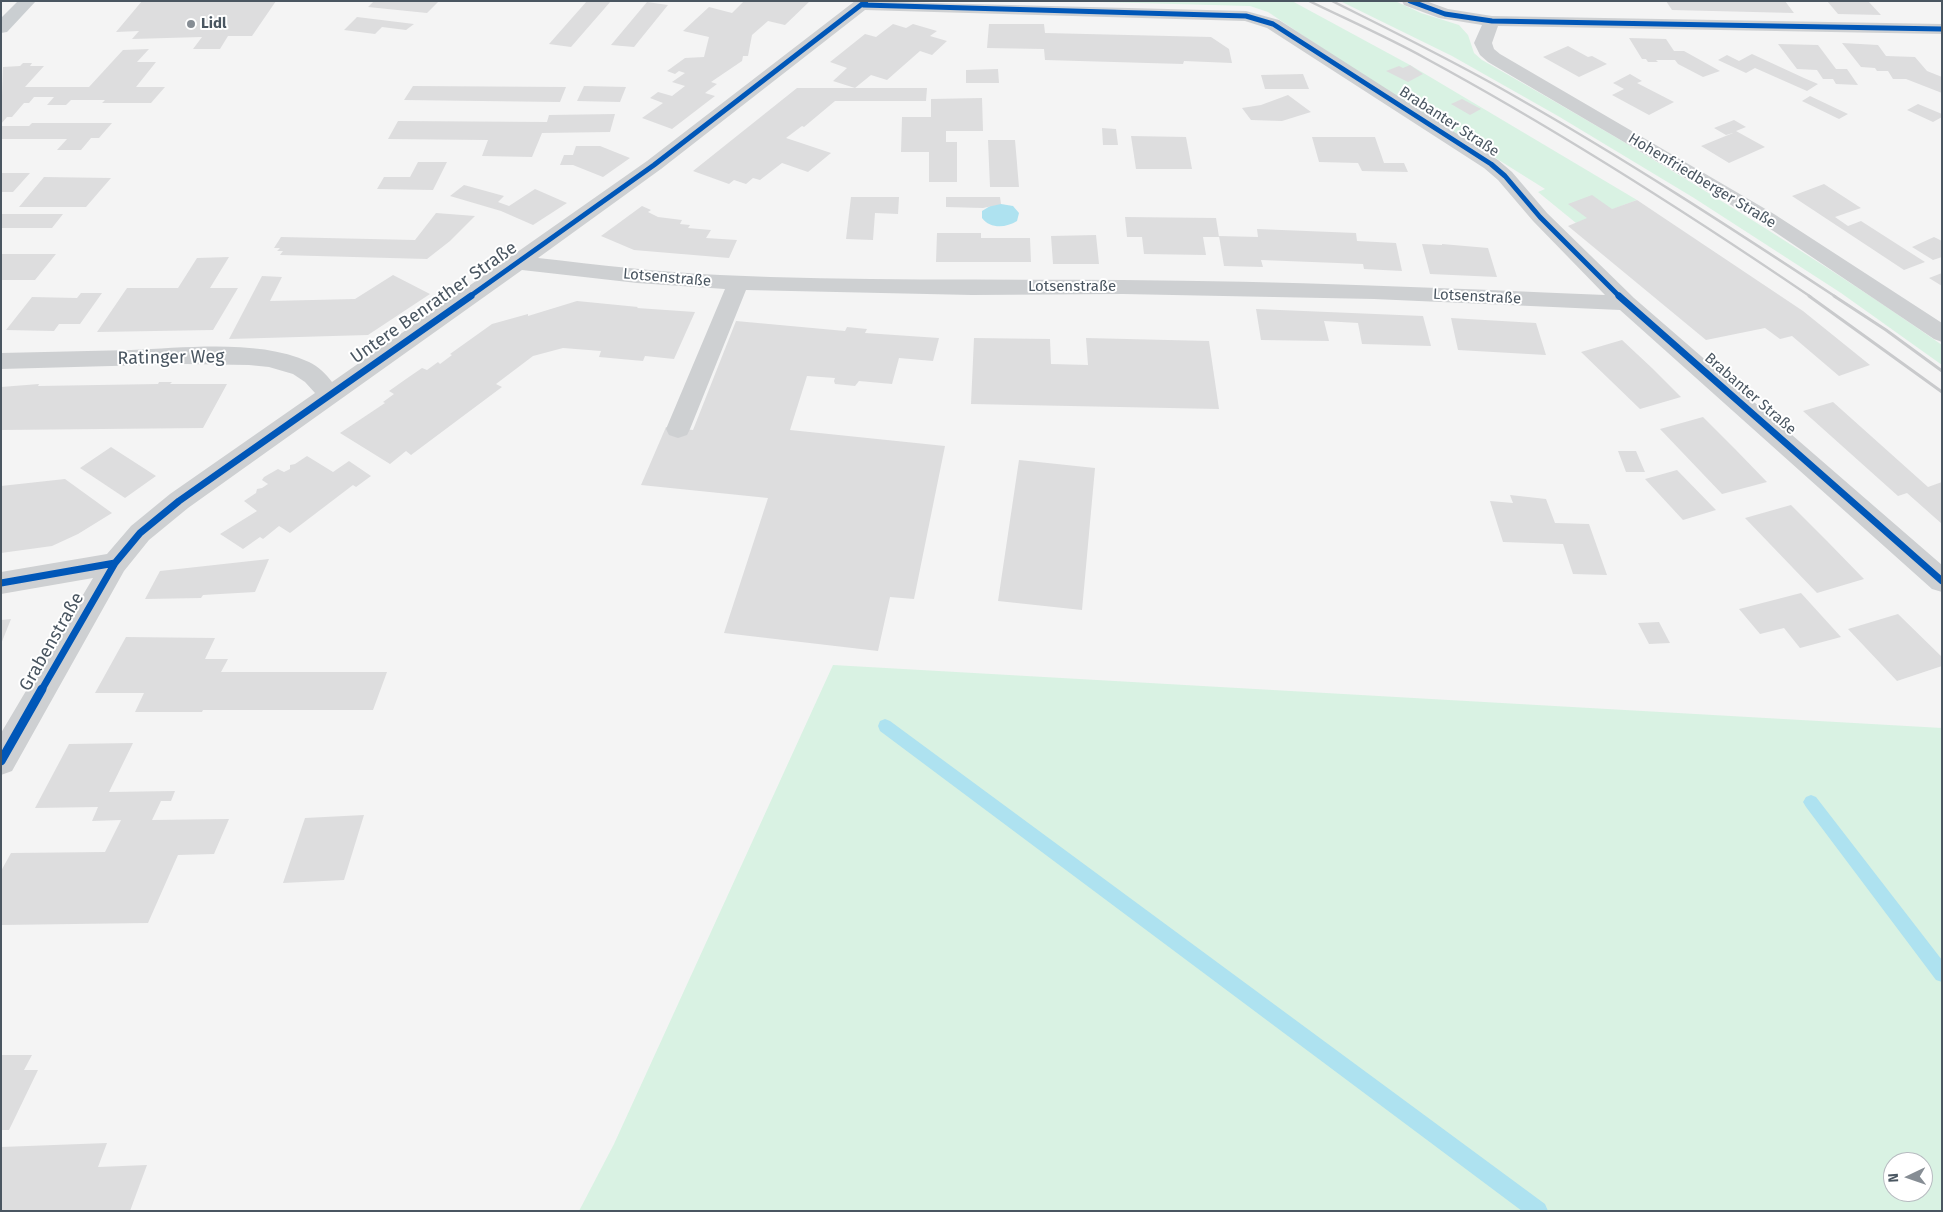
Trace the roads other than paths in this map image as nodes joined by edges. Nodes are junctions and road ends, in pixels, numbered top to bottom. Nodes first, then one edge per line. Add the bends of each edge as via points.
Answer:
1 (28, 1) edge
2 (1410, 1) edge
3 (864, 3) edge
4 (1639, 6) dead end
5 (1492, 21) junction
6 (1648, 22) junction
7 (1, 28) edge
8 (1942, 29) edge
9 (518, 263) junction
10 (738, 283) junction
11 (1626, 303) junction
12 (1942, 334) edge
13 (1, 361) edge
14 (329, 394) junction
15 (678, 429) dead end
16 (115, 563) junction
17 (1942, 582) edge
18 (1, 583) edge
19 (1, 761) edge

1 - 7 main road
2 - 5 street via 1445,14
3 - 9 street, Untere Benrather Straße via 681,145
3 - 11 street, Brabanter Straße via 1246,16 1274,24 1492,164
4 - 6 street
5 - 6 street
5 - 12 street, Hohenfriedberger Straße via 1483,43 1494,58 1767,218
6 - 8 street
9 - 10 street, Lotsenstraße
9 - 14 street, Untere Benrather Straße
10 - 11 street, Lotsenstraße via 1364,292
10 - 15 street
11 - 17 street, Brabanter Straße
13 - 14 street, Ratinger Weg via 206,356 248,358 301,368 319,381
14 - 16 street, Untere Benrather Straße via 178,501 140,533
16 - 18 street
16 - 19 street, Grabenstraße

